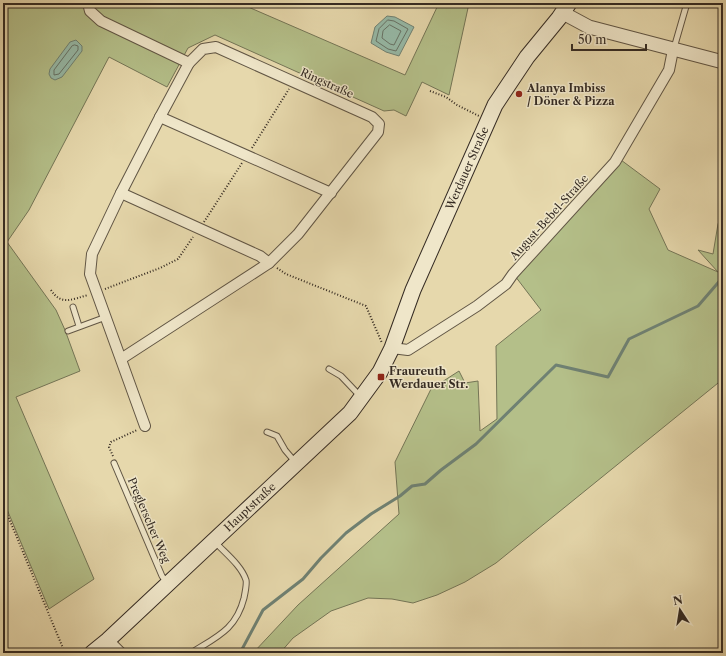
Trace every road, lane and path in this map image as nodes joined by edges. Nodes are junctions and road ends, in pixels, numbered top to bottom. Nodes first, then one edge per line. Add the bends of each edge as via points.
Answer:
1 (687, 3) edge
2 (89, 7) edge
3 (566, 8) edge
4 (673, 50) junction
5 (723, 62) edge
6 (189, 63) junction
7 (430, 91) dead end
8 (160, 117) junction
9 (488, 120) junction
10 (121, 192) junction
11 (331, 192) junction
12 (269, 263) junction
13 (73, 307) dead end
14 (106, 317) junction
15 (79, 326) junction
16 (68, 332) dead end
17 (392, 348) junction
18 (121, 359) junction
19 (329, 369) dead end
20 (361, 398) junction
21 (145, 426) joint
22 (267, 432) dead end
23 (114, 463) joint
24 (296, 464) junction
25 (3, 504) edge
26 (214, 541) junction
27 (168, 584) junction
28 (108, 640) junction
29 (64, 653) edge
30 (92, 653) edge
31 (121, 653) edge
32 (191, 653) edge

1 - 4 lane
2 - 6 street via 100,22
3 - 4 street via 589,27
3 - 9 main road, Werdauer Straße via 527,57
4 - 5 street
4 - 17 street, August-Bebel-Straße via 669,70 615,162 506,284 477,306 408,350
6 - 8 street, Ringstraße
6 - 11 street, Ringstraße via 203,49 216,47 372,117 379,124 378,132
7 - 9 path
8 - 10 street, Ringstraße
8 - 11 street
9 - 17 main road, Werdauer Straße via 413,290
10 - 12 street via 260,256
10 - 14 street, Ringstraße via 92,254 90,274
11 - 12 street, Ringstraße via 298,234
12 - 17 path via 286,274 366,306 382,344
12 - 18 street, Ringstraße
13 - 15 lane
14 - 15 lane
14 - 18 street, Ringstraße
15 - 16 lane
17 - 20 main road, Hauptstraße via 380,372
18 - 21 street, Ringstraße
19 - 20 lane via 341,376
20 - 24 main road, Hauptstraße via 350,413
21 - 23 path via 111,442 109,447
22 - 24 lane via 277,436
23 - 27 lane, Preglerscher Weg via 162,576
24 - 26 main road, Hauptstraße
25 - 29 path
26 - 27 main road, Hauptstraße
26 - 32 lane via 240,569 246,581 244,594 240,611 232,624
27 - 28 main road, Hauptstraße
28 - 30 main road, Hauptstraße
28 - 31 street

